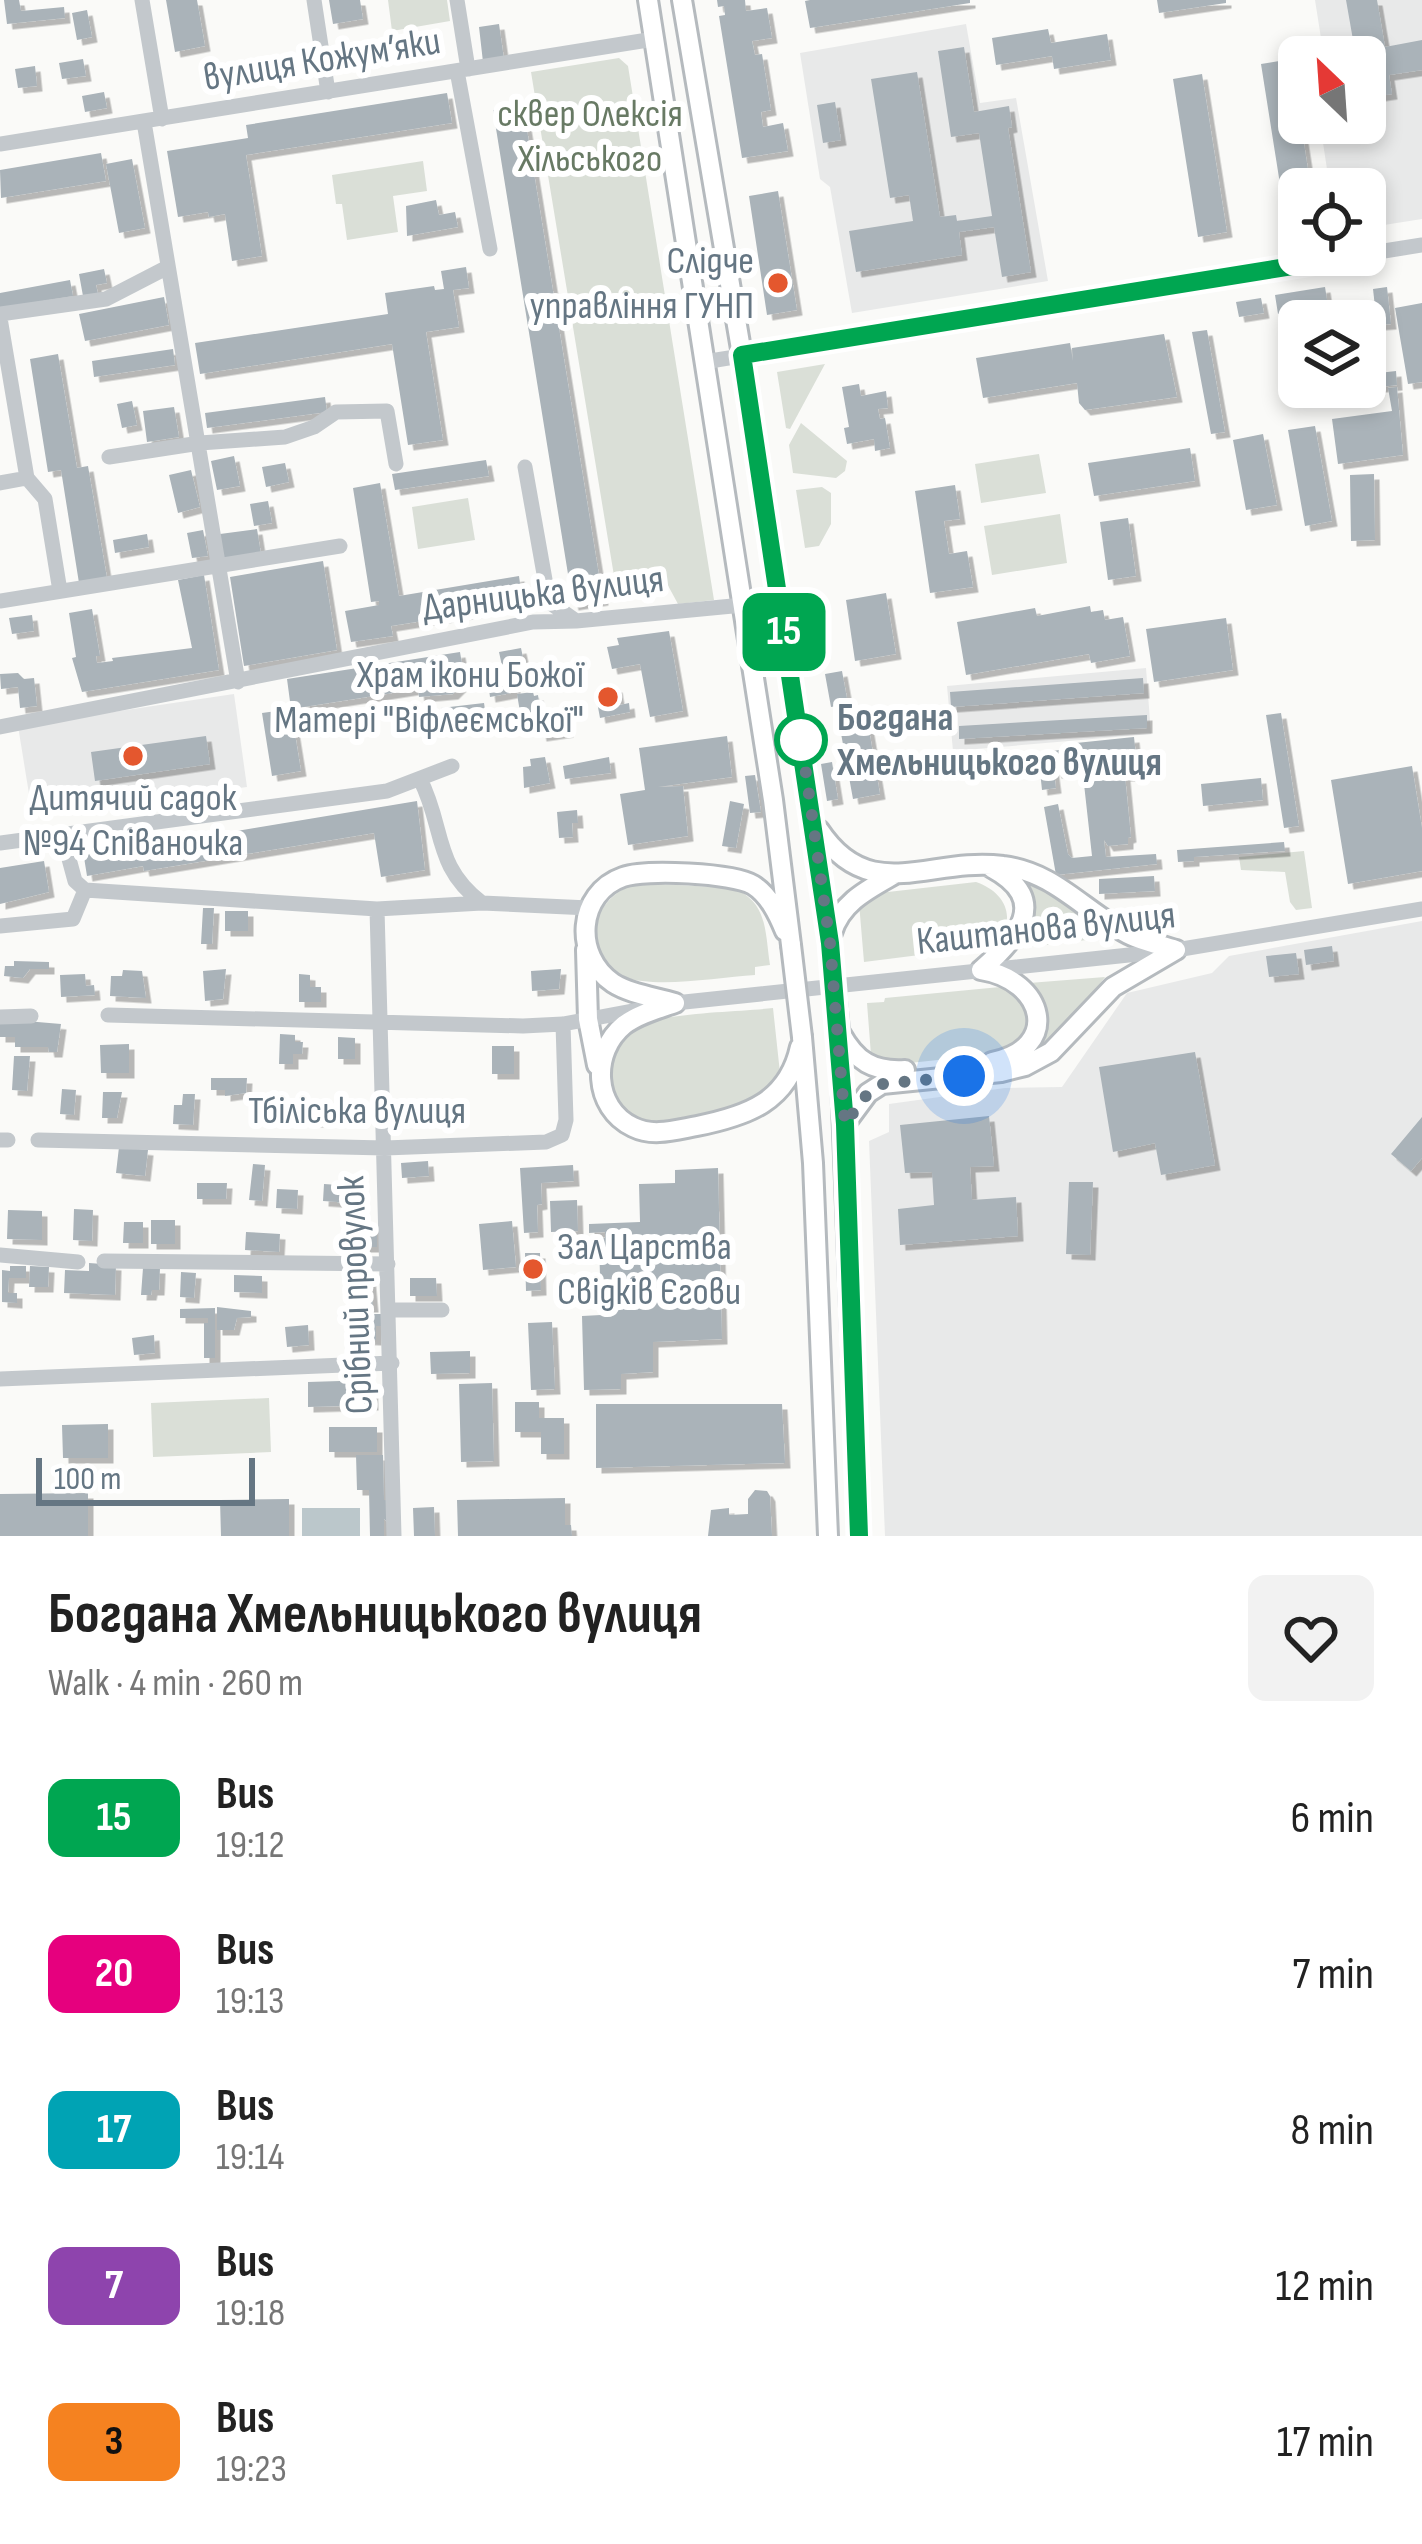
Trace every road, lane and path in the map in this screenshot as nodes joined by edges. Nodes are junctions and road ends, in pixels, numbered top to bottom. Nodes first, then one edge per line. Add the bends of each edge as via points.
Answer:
1 (142, 0) edge
2 (314, 0) edge
3 (457, 0) edge
4 (647, 0) edge
5 (682, 0) edge
6 (654, 39) junction
7 (462, 70) junction
8 (328, 92) junction
9 (162, 119) junction
10 (144, 122) junction
11 (0, 144) edge
12 (1422, 245) edge
13 (490, 249) dead end
14 (1386, 251) edge
15 (166, 268) junction
16 (1278, 269) edge
17 (0, 316) edge
18 (742, 355) junction
19 (704, 362) junction
20 (200, 442) junction
21 (109, 457) dead end
22 (396, 464) dead end
23 (524, 467) dead end
24 (27, 478) junction
25 (0, 483) edge
26 (340, 546) dead end
27 (220, 566) junction
28 (60, 591) junction
29 (0, 601) edge
30 (743, 605) junction
31 (576, 622) junction
32 (238, 682) junction
33 (0, 727) edge
34 (452, 766) dead end
35 (420, 779) junction
36 (815, 824) junction
37 (62, 833) junction
38 (0, 843) edge
39 (978, 863) junction
40 (896, 874) junction
41 (85, 890) junction
42 (482, 903) junction
43 (589, 908) junction
44 (377, 909) junction
45 (1422, 909) edge
46 (0, 926) edge
47 (586, 941) junction
48 (830, 943) junction
49 (791, 945) junction
50 (1175, 950) junction
51 (981, 970) junction
52 (675, 1003) junction
53 (31, 1016) dead end
54 (108, 1016) dead end
55 (0, 1017) edge
56 (588, 1019) junction
57 (381, 1022) junction
58 (563, 1024) junction
59 (839, 1030) junction
60 (802, 1037) junction
61 (600, 1082) junction
62 (845, 1124) junction
63 (38, 1139) dead end
64 (385, 1148) junction
65 (0, 1255) edge
66 (104, 1261) dead end
67 (78, 1262) dead end
68 (388, 1264) junction
69 (389, 1310) junction
70 (442, 1310) dead end
71 (392, 1363) junction
72 (0, 1378) edge
73 (394, 1536) edge
74 (828, 1536) edge
75 (859, 1536) edge

1 - 9 street
2 - 8 street
3 - 7 street
4 - 6 main road
5 - 18 main road
6 - 7 street, вулиця Кожум’яки
6 - 19 main road
7 - 8 street, вулиця Кожум’яки
7 - 13 street
8 - 9 street, вулиця Кожум’яки
9 - 10 street, вулиця Кожум’яки
10 - 11 street, вулиця Кожум’яки
10 - 15 street
12 - 14 street
15 - 17 street via 106,299
15 - 20 street
16 - 18 street
17 - 24 street
18 - 19 street
18 - 36 main road
19 - 30 main road
20 - 21 street
20 - 22 street via 285,437 336,412 387,411
20 - 27 street
23 - 31 street via 549,602
24 - 25 street
24 - 28 street via 45,499
26 - 27 street
27 - 28 street
27 - 32 street
28 - 29 street
30 - 31 street, Дарницька вулиця
30 - 49 main road
31 - 32 street, Дарницька вулиця via 425,640
32 - 33 street, Дарницька вулиця
34 - 35 street
35 - 37 street via 387,791
35 - 42 street via 449,869
36 - 40 main road via 843,860
36 - 48 main road
37 - 38 street
37 - 41 street via 74,880
39 - 40 main road
39 - 50 main road via 1035,873 1132,936
39 - 51 main road via 1011,881 1025,912 1022,927
40 - 48 main road via 844,909
41 - 44 street
41 - 46 street via 73,919
42 - 43 street
42 - 44 street
43 - 47 main road
43 - 49 main road via 608,885 630,875 739,880 766,898
44 - 57 street, Срібний провулок
45 - 50 street, Каштанова вулиця
47 - 52 main road via 613,983
47 - 56 main road
48 - 59 main road, bridge
49 - 60 main road, bridge
50 - 51 street, Каштанова вулиця
50 - 62 main road via 1113,987 1052,1052 1000,1072 882,1084
51 - 52 street, Каштанова вулиця
51 - 59 main road via 1004,974 1033,1001 1035,1032 1013,1056 887,1071 852,1053
52 - 56 street, Каштанова вулиця
52 - 61 main road via 616,1032 602,1056
53 - 55 street
54 - 57 street, Каштанова вулиця
56 - 58 street, Каштанова вулиця
56 - 61 main road
57 - 58 street, Каштанова вулиця
57 - 64 street, Срібний провулок
58 - 64 street, Тбіліська вулиця via 562,1135
59 - 62 main road
60 - 61 main road via 778,1093 729,1119 636,1129 613,1112
60 - 74 main road
62 - 75 main road
63 - 64 street, Тбіліська вулиця
64 - 68 street, Срібний провулок
65 - 67 street
66 - 68 street
68 - 69 street, Срібний провулок
69 - 70 street
69 - 71 street, Срібний провулок
71 - 72 street
71 - 73 street, Срібний провулок

